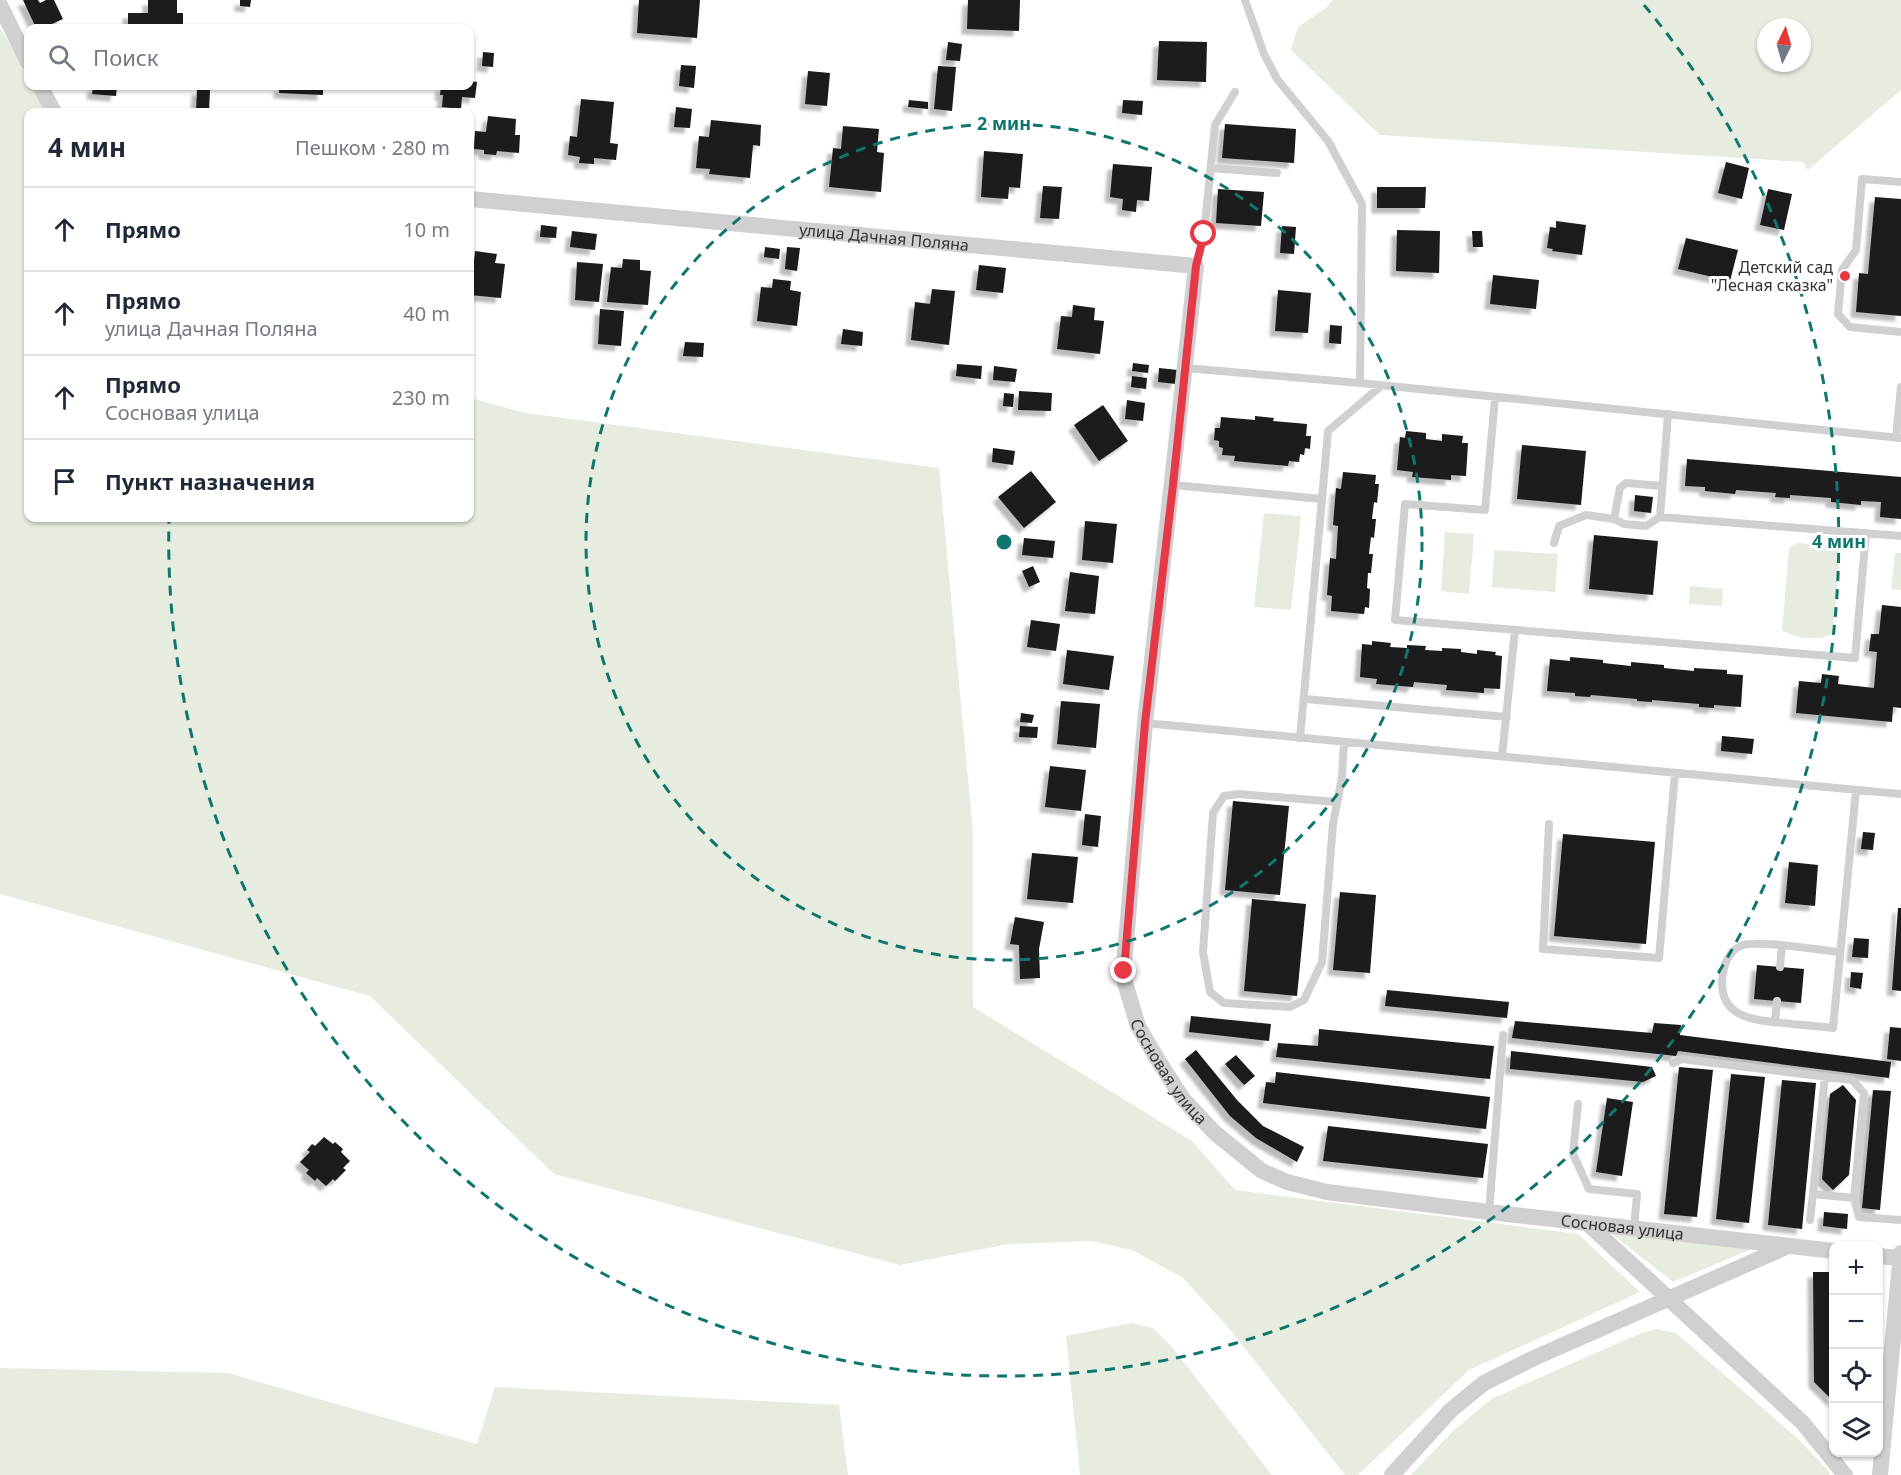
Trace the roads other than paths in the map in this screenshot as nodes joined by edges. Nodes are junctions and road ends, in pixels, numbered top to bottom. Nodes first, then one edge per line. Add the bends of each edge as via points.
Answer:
1 (1245, 0) edge
2 (0, 5) edge
3 (24, 54) edge
4 (42, 90) edge
5 (1235, 93) dead end
6 (52, 108) edge
7 (1211, 168) junction
8 (1277, 173) dead end
9 (1901, 182) edge
10 (474, 200) edge
11 (1196, 266) junction
12 (1901, 332) edge
13 (1186, 369) junction
14 (1360, 383) junction
15 (1381, 386) junction
16 (1901, 387) edge
17 (1495, 398) junction
18 (1668, 414) junction
19 (1898, 438) edge
20 (1173, 485) junction
21 (1662, 486) junction
22 (1322, 499) junction
23 (1660, 517) junction
24 (1614, 519) junction
25 (1866, 533) junction
26 (1901, 536) edge
27 (1554, 543) dead end
28 (1515, 630) junction
29 (1305, 699) junction
30 (1507, 717) junction
31 (1145, 723) junction
32 (1300, 738) junction
33 (1344, 742) junction
34 (1502, 756) junction
35 (1675, 773) junction
36 (1856, 790) junction
37 (1901, 794) edge
38 (1337, 802) junction
39 (1549, 824) dead end
40 (1782, 946) junction
41 (1840, 952) junction
42 (1780, 967) dead end
43 (1777, 1001) dead end
44 (1775, 1022) junction
45 (1503, 1035) dead end
46 (1673, 1063) dead end
47 (1825, 1076) junction
48 (1578, 1104) dead end
49 (1813, 1194) junction
50 (1854, 1198) junction
51 (1489, 1212) junction
52 (1810, 1220) dead end
53 (1901, 1220) edge
54 (1587, 1223) junction
55 (1634, 1228) junction
56 (1787, 1247) junction
57 (1829, 1251) edge
58 (1901, 1253) edge
59 (1883, 1256) edge
60 (1900, 1258) edge
61 (1670, 1298) junction
62 (1392, 1475) edge
63 (1845, 1475) edge
64 (1880, 1475) edge

1 - 14 lane via 1277,79 1328,141 1362,204
2 - 3 street
4 - 6 street
5 - 7 lane via 1215,126
7 - 8 lane
7 - 11 lane via 1204,234
9 - 12 lane via 1862,179 1856,250 1842,270 1838,314 1850,327
10 - 11 street, улица Дачная Поляна
11 - 13 street
13 - 14 lane
13 - 20 street, Сосновая улица
14 - 15 lane
15 - 17 lane
15 - 22 lane via 1328,431
16 - 19 lane
17 - 18 lane
17 - 28 lane via 1485,510 1404,504 1395,620
18 - 19 lane
18 - 21 lane
20 - 22 lane
20 - 31 street, Сосновая улица
21 - 23 lane
21 - 24 lane via 1626,483 1620,488
22 - 29 lane
23 - 24 lane via 1647,526
23 - 25 lane
24 - 27 lane via 1586,515 1559,526
25 - 26 lane
25 - 28 lane via 1856,658
28 - 30 lane
29 - 30 lane
29 - 32 lane
30 - 34 lane
31 - 32 lane
31 - 51 street, Сосновая улица via 1123,976 1138,1026 1184,1099 1242,1155 1262,1171 1287,1182 1327,1192
32 - 33 lane
33 - 34 lane
33 - 38 lane
34 - 35 lane
35 - 36 lane
35 - 39 lane via 1659,958 1543,949
36 - 37 lane
36 - 41 lane
38 - 38 lane via 1322,962 1304,1000 1290,1007 1224,1003 1209,992 1203,952 1213,813 1224,796 1238,794
40 - 41 lane
40 - 42 lane
40 - 44 lane via 1753,943 1737,948 1723,971 1723,993 1732,1009 1751,1020
41 - 44 lane via 1833,1028
43 - 44 lane
45 - 51 lane
46 - 47 lane via 1682,1059
47 - 49 lane
47 - 50 lane via 1852,1080 1864,1093
48 - 55 lane via 1573,1154 1588,1189 1637,1194
49 - 50 lane
49 - 52 lane
50 - 53 lane via 1859,1217
51 - 54 street, Сосновая улица
54 - 55 street, Сосновая улица
54 - 61 street
55 - 56 street, Сосновая улица
56 - 57 street, Сосновая улица
56 - 61 street
58 - 60 street
59 - 60 street
60 - 64 street via 1892,1390
61 - 62 street via 1484,1383 1451,1410
61 - 63 street via 1802,1422

